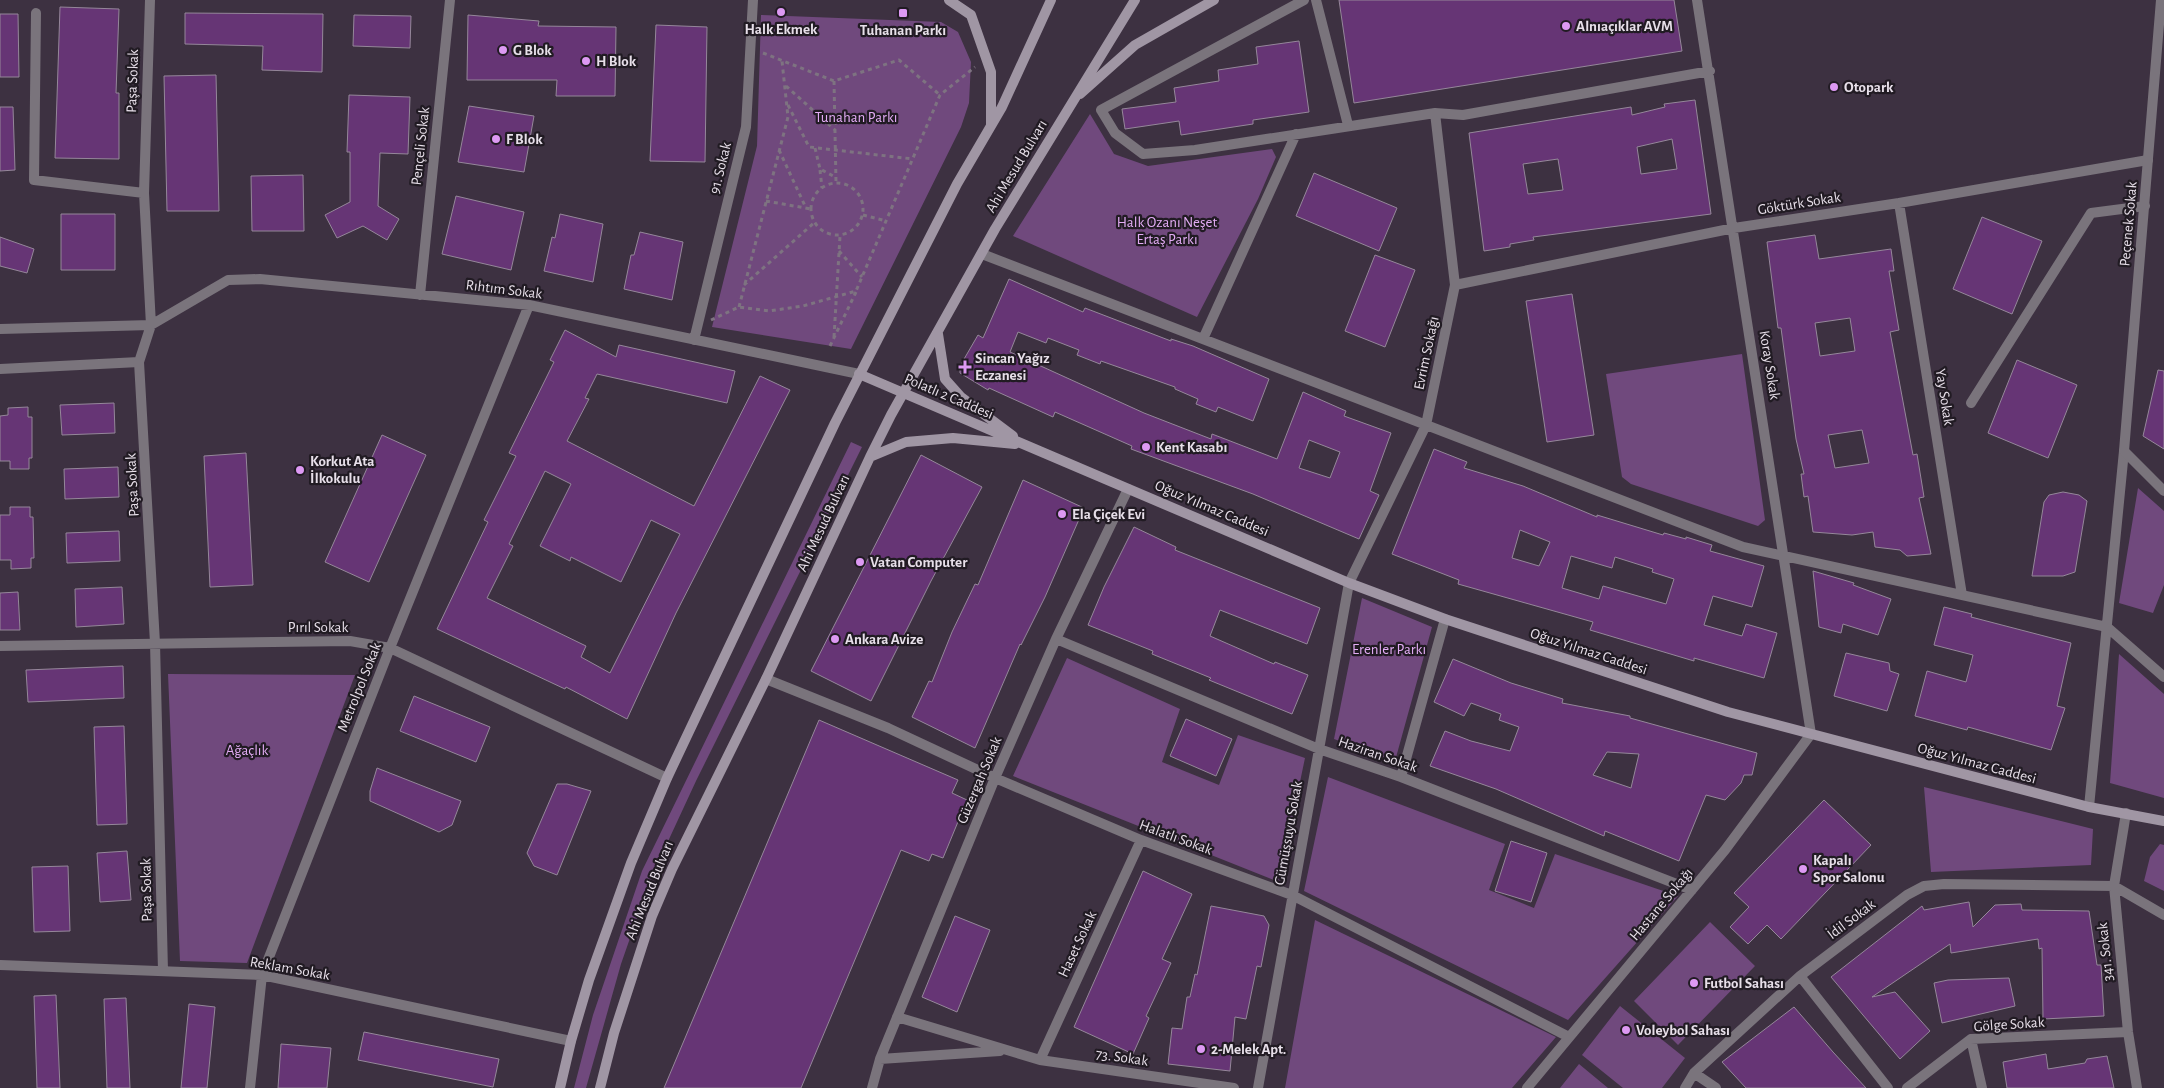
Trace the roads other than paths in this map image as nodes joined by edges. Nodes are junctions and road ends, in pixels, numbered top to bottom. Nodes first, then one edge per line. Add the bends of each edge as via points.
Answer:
1 (150, 0) edge
2 (450, 0) edge
3 (753, 0) edge
4 (949, 0) edge
5 (1051, 0) edge
6 (1135, 0) edge
7 (1214, 0) edge
8 (1304, 0) edge
9 (1316, 0) edge
10 (1697, 0) edge
11 (2161, 0) edge
12 (36, 14) dead end
13 (1710, 72) junction
14 (1071, 101) junction
15 (1435, 113) junction
16 (991, 125) junction
17 (1348, 125) junction
18 (1296, 134) junction
19 (2148, 160) junction
20 (144, 193) junction
21 (1899, 203) junction
22 (2145, 206) junction
23 (1734, 228) junction
24 (982, 254) junction
25 (1455, 285) junction
26 (420, 295) junction
27 (529, 305) junction
28 (151, 325) junction
29 (0, 329) edge
30 (938, 334) junction
31 (1203, 339) junction
32 (694, 340) junction
33 (139, 362) junction
34 (0, 368) edge
35 (860, 374) junction
36 (904, 394) junction
37 (1971, 403) dead end
38 (1426, 425) junction
39 (1026, 446) junction
40 (2124, 451) junction
41 (870, 457) junction
42 (1128, 489) junction
43 (2164, 491) edge
44 (1783, 556) junction
45 (1349, 583) junction
46 (1962, 595) junction
47 (1445, 619) junction
48 (2107, 627) junction
49 (1056, 639) junction
50 (155, 643) junction
51 (0, 646) edge
52 (390, 648) junction
53 (2164, 677) edge
54 (766, 679) junction
55 (1811, 734) junction
56 (1319, 749) junction
57 (1401, 777) junction
58 (667, 778) junction
59 (995, 778) junction
60 (2090, 807) junction
61 (2126, 813) junction
62 (2164, 821) edge
63 (1141, 840) junction
64 (2114, 886) junction
65 (1692, 890) junction
66 (1292, 895) junction
67 (2164, 915) edge
68 (0, 965) edge
69 (162, 971) junction
70 (262, 975) junction
71 (1800, 976) junction
72 (897, 1017) junction
73 (2128, 1032) junction
74 (1570, 1036) junction
75 (1971, 1040) junction
76 (570, 1041) junction
77 (1006, 1050) junction
78 (880, 1059) junction
79 (1040, 1060) junction
80 (1694, 1073) junction
81 (250, 1088) edge
82 (560, 1088) edge
83 (600, 1088) edge
84 (872, 1088) edge
85 (1234, 1088) edge
86 (1258, 1088) edge
87 (1527, 1088) edge
88 (1685, 1088) edge
89 (1716, 1088) edge
90 (1888, 1088) edge
91 (1907, 1088) edge
92 (1982, 1088) edge
93 (2137, 1088) edge

1 - 20 street, Paşa Sokak
2 - 26 street, Pençeli Sokak
3 - 32 street, 91. Sokak via 746,127
4 - 16 main road via 971,15 992,72
5 - 16 main road, Ahi Mesud Bulvarı
6 - 14 main road, Ahi Mesud Bulvarı
7 - 14 main road via 1135,45
8 - 18 street via 1102,110 1115,133 1143,154 1194,150
9 - 17 street
10 - 13 street, Koray Sokak
11 - 19 street, Peçenek Sokak
12 - 20 street via 34,180
13 - 15 street via 1463,115
13 - 23 street, Koray Sokak
14 - 24 main road, Ahi Mesud Bulvarı
15 - 17 street
15 - 25 street, Evrim Sokağı
16 - 35 main road, Ahi Mesud Bulvarı via 957,184
17 - 18 street
18 - 31 street
19 - 21 street, Göktürk Sokak
19 - 22 street, Peçenek Sokak
20 - 28 street, Paşa Sokak
21 - 23 street, Göktürk Sokak
21 - 46 street, Yay Sokak
22 - 37 street via 2091,214
22 - 40 street, Peçenek Sokak
23 - 25 street, Göktürk Sokak
23 - 44 street, Koray Sokak
24 - 30 main road, Ahi Mesud Bulvarı
24 - 31 street
25 - 38 street, Evrim Sokağı
26 - 27 street, Rıhtım Sokak
26 - 28 street, Rıhtım Sokak via 260,279 228,280
27 - 32 street, Rıhtım Sokak
27 - 52 street, Metrolpol Sokak
28 - 29 street
28 - 33 street, Paşa Sokak
30 - 36 main road, Ahi Mesud Bulvarı
30 - 39 main road via 945,379 961,397
31 - 38 street
32 - 35 street, Rıhtım Sokak
33 - 34 street
33 - 50 street, Paşa Sokak
35 - 36 main road, Polatlı 2 Caddesi
35 - 58 main road, Ahi Mesud Bulvarı
36 - 39 main road, Polatlı 2 Caddesi
36 - 41 main road, Ahi Mesud Bulvarı
38 - 44 street via 1743,547
38 - 45 street, Evrim Sokağı
39 - 41 main road via 953,438 906,442
39 - 42 main road, Oğuz Yılmaz Caddesi
40 - 43 street
40 - 48 street, Peçenek Sokak
41 - 54 main road, Ahi Mesud Bulvarı
42 - 45 main road, Oğuz Yılmaz Caddesi
42 - 49 street, Güzergah Sokak
44 - 46 street
44 - 55 street, Koray Sokak
45 - 47 main road, Oğuz Yılmaz Caddesi
45 - 56 street, Gümüşsuyu Sokak
46 - 48 street
47 - 55 main road, Oğuz Yılmaz Caddesi via 1728,712
47 - 57 street
48 - 53 street
48 - 60 street, Peçenek Sokak
49 - 56 street, Haziran Sokak
49 - 59 street, Güzergah Sokak
50 - 51 street, Pırıl Sokak
50 - 52 street, Pırıl Sokak via 350,642
50 - 69 street, Paşa Sokak
52 - 58 street, Pırıl Sokak
52 - 70 street, Metrolpol Sokak
54 - 59 street, Halatlı Sokak via 888,728
54 - 83 main road, Ahi Mesud Bulvarı via 697,815 652,916 614,1033
55 - 60 main road, Oğuz Yılmaz Caddesi
55 - 65 street, Hastane Sokağı
56 - 57 street, Haziran Sokak
56 - 66 street, Gümüşsuyu Sokak
57 - 65 street, Haziran Sokak
58 - 76 main road, Ahi Mesud Bulvarı via 631,863
59 - 63 street, Halatlı Sokak
59 - 72 street, Güzergah Sokak
60 - 61 main road, Oğuz Yılmaz Caddesi
61 - 62 main road, Oğuz Yılmaz Caddesi
61 - 64 street, 341. Sokak
63 - 66 street, Halatlı Sokak
63 - 79 street, Haset Sokak
64 - 67 street, İdil Sokak
64 - 71 street, İdil Sokak via 1924,886 1907,895
64 - 73 street, 341. Sokak
65 - 74 street, Hastane Sokağı
66 - 74 street, Halatlı Sokak
66 - 86 street, Gümüşsuyu Sokak
68 - 69 street, Reklam Sokak
69 - 70 street, Reklam Sokak
70 - 76 street, Reklam Sokak
70 - 81 street, Metrolpol Sokak
71 - 80 street, İdil Sokak
71 - 90 street
72 - 77 street, 73. Sokak
72 - 78 street, Güzergah Sokak
73 - 75 street, Gölge Sokak
73 - 93 street, 341. Sokak
74 - 87 street, Hastane Sokağı
75 - 91 street, Gölge Sokak
75 - 92 street
76 - 82 main road, Ahi Mesud Bulvarı
77 - 78 street, 73. Sokak
77 - 79 street, 73. Sokak
78 - 84 street, Güzergah Sokak
79 - 85 street, 73. Sokak
80 - 88 street, İdil Sokak
80 - 89 street

